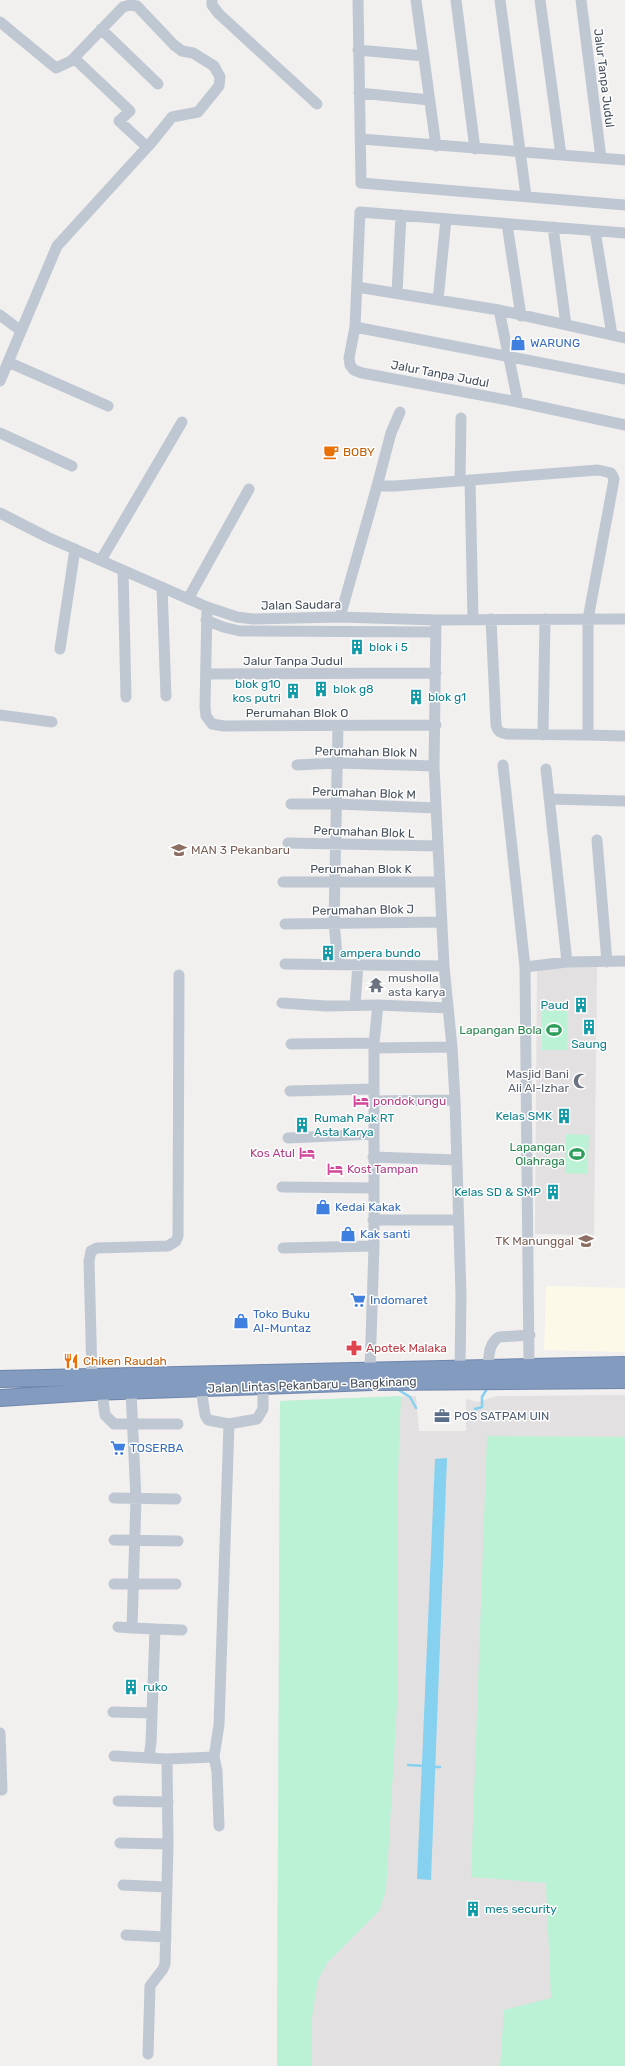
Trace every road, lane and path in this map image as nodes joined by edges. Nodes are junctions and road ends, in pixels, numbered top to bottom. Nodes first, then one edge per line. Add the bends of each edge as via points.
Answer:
1 (212, 0) edge
2 (358, 0) edge
3 (416, 0) edge
4 (456, 0) edge
5 (500, 0) edge
6 (540, 0) edge
7 (581, 0) edge
8 (0, 22) edge
9 (102, 29) junction
10 (358, 50) junction
11 (424, 56) junction
12 (74, 58) junction
13 (158, 84) dead end
14 (359, 93) junction
15 (430, 100) junction
16 (317, 104) dead end
17 (361, 138) junction
18 (436, 146) junction
19 (147, 147) junction
20 (475, 149) junction
21 (521, 152) junction
22 (561, 155) junction
23 (601, 158) junction
24 (625, 160) edge
25 (526, 196) junction
26 (625, 205) edge
27 (401, 215) junction
28 (446, 219) junction
29 (507, 224) junction
30 (553, 227) junction
31 (595, 231) junction
32 (625, 233) edge
33 (357, 287) junction
34 (397, 293) junction
35 (438, 300) junction
36 (499, 310) junction
37 (0, 315) edge
38 (521, 316) junction
39 (566, 325) junction
40 (355, 327) junction
41 (22, 331) junction
42 (612, 335) junction
43 (625, 338) edge
44 (508, 357) junction
45 (8, 362) junction
46 (625, 379) edge
47 (0, 381) edge
48 (518, 402) junction
49 (108, 406) dead end
50 (400, 412) dead end
51 (462, 418) dead end
52 (182, 422) dead end
53 (625, 425) edge
54 (0, 433) edge
55 (72, 466) dead end
56 (465, 480) junction
57 (377, 486) junction
58 (249, 490) dead end
59 (0, 514) edge
60 (75, 549) junction
61 (102, 560) junction
62 (123, 570) junction
63 (162, 587) junction
64 (188, 599) junction
65 (206, 607) junction
66 (302, 617) junction
67 (340, 617) junction
68 (473, 619) junction
69 (491, 619) junction
70 (545, 619) junction
71 (588, 619) junction
72 (625, 619) edge
73 (206, 620) junction
74 (436, 626) junction
75 (303, 631) junction
76 (60, 649) dead end
77 (436, 672) junction
78 (206, 674) junction
79 (166, 696) dead end
80 (126, 697) dead end
81 (0, 715) edge
82 (52, 722) dead end
83 (436, 725) junction
84 (338, 726) junction
85 (543, 734) junction
86 (588, 735) junction
87 (625, 736) edge
88 (337, 763) junction
89 (297, 765) dead end
90 (503, 765) dead end
91 (434, 766) junction
92 (546, 768) dead end
93 (549, 799) junction
94 (625, 801) edge
95 (291, 804) dead end
96 (337, 804) junction
97 (436, 808) junction
98 (596, 840) dead end
99 (288, 843) dead end
100 (334, 844) junction
101 (438, 846) junction
102 (283, 882) dead end
103 (440, 882) junction
104 (335, 883) junction
105 (442, 922) junction
106 (334, 923) junction
107 (285, 924) dead end
108 (625, 961) edge
109 (567, 962) junction
110 (607, 962) junction
111 (285, 964) dead end
112 (338, 964) junction
113 (358, 964) junction
114 (444, 966) junction
115 (525, 967) junction
116 (178, 976) dead end
117 (282, 1003) dead end
118 (355, 1005) junction
119 (378, 1005) junction
120 (448, 1008) junction
121 (291, 1044) dead end
122 (374, 1046) junction
123 (452, 1047) junction
124 (374, 1089) junction
125 (290, 1091) dead end
126 (455, 1100) junction
127 (374, 1101) junction
128 (374, 1134) junction
129 (288, 1138) dead end
130 (373, 1157) junction
131 (457, 1160) junction
132 (282, 1187) dead end
133 (372, 1188) junction
134 (373, 1220) junction
135 (457, 1220) junction
136 (374, 1246) junction
137 (283, 1248) dead end
138 (530, 1335) junction
139 (625, 1365) edge
140 (529, 1366) junction
141 (488, 1368) junction
142 (460, 1369) junction
143 (370, 1371) junction
144 (92, 1376) junction
145 (0, 1379) edge
146 (625, 1380) edge
147 (263, 1386) junction
148 (201, 1388) junction
149 (131, 1391) junction
150 (102, 1392) junction
151 (0, 1398) edge
152 (178, 1424) dead end
153 (229, 1424) junction
154 (134, 1425) junction
155 (114, 1498) dead end
156 (136, 1499) junction
157 (176, 1499) dead end
158 (114, 1540) dead end
159 (136, 1540) junction
160 (178, 1541) dead end
161 (114, 1584) dead end
162 (134, 1584) junction
163 (176, 1584) dead end
164 (118, 1627) dead end
165 (132, 1628) junction
166 (155, 1628) junction
167 (182, 1630) dead end
168 (113, 1712) dead end
169 (152, 1713) junction
170 (0, 1734) edge
171 (114, 1756) dead end
172 (149, 1757) junction
173 (214, 1757) junction
174 (167, 1759) junction
175 (2, 1790) dead end
176 (118, 1801) dead end
177 (168, 1802) junction
178 (219, 1826) dead end
179 (120, 1842) dead end
180 (168, 1844) junction
181 (122, 1885) dead end
182 (166, 1887) junction
183 (126, 1935) dead end
184 (166, 1937) junction
185 (148, 2054) dead end

1 - 16 street via 212,5 219,14
2 - 10 street
3 - 11 street
4 - 20 street
5 - 21 street
6 - 22 street
7 - 23 street, Jalur Tanpa Judul
8 - 12 street via 56,68
9 - 12 street
9 - 13 street
9 - 19 street via 123,7 137,6 174,45 214,66 220,77 219,86 198,112 172,117
10 - 11 street
10 - 14 street
11 - 15 street
12 - 19 street via 130,111 119,121
14 - 15 street
14 - 17 street
15 - 18 street
17 - 18 street
17 - 25 street via 361,183
18 - 20 street
19 - 41 street via 57,246
20 - 21 street
21 - 22 street
21 - 25 street
22 - 23 street
23 - 24 street
25 - 26 street
27 - 28 street, Jalur Tanpa Judul
27 - 33 street, Jalur Tanpa Judul via 360,212
27 - 34 street
28 - 29 street, Jalur Tanpa Judul
28 - 35 street
29 - 30 street, Jalur Tanpa Judul
29 - 38 street
30 - 31 street, Jalur Tanpa Judul
30 - 39 street
31 - 32 street, Jalur Tanpa Judul
31 - 42 street
33 - 34 street
33 - 40 street, Jalur Tanpa Judul
34 - 35 street
35 - 36 street
36 - 38 street
36 - 44 street
37 - 41 street
38 - 39 street
39 - 42 street
40 - 44 street
40 - 48 street, Jalur Tanpa Judul via 349,358 354,370
41 - 45 street
42 - 43 street
44 - 46 street
44 - 48 street
45 - 47 street
45 - 49 street
48 - 53 street, Jalur Tanpa Judul
50 - 57 street via 391,433
51 - 56 street
52 - 61 street
54 - 55 street
56 - 57 street
56 - 68 street
56 - 71 street via 598,470 611,474 614,479
57 - 67 street
58 - 64 street
59 - 60 street, Jalan Saudara
60 - 61 street, Jalan Saudara
60 - 76 street
61 - 62 street, Jalan Saudara
62 - 63 street, Jalan Saudara
62 - 80 street
63 - 64 street, Jalan Saudara
63 - 79 street
64 - 65 street, Jalan Saudara
65 - 66 street, Jalan Saudara via 227,615 252,619
65 - 73 street
66 - 67 street, Jalan Saudara
66 - 75 street
67 - 74 street, Jalan Saudara
68 - 69 street, Jalan Saudara
68 - 74 street, Jalan Saudara
69 - 70 street, Jalan Saudara
69 - 85 street via 498,730 506,734
70 - 71 street, Jalan Saudara
70 - 85 street
71 - 72 street, Jalan Saudara
71 - 86 street
73 - 75 street via 240,630
73 - 78 street
74 - 75 street
74 - 77 street
77 - 78 street, Jalur Tanpa Judul
77 - 83 street
78 - 84 street, Perumahan Blok O via 206,716 212,724
81 - 82 street
83 - 84 street, Perumahan Blok O
83 - 91 street
84 - 88 street
85 - 86 street
86 - 87 street
88 - 89 street, Perumahan Blok N
88 - 91 street, Perumahan Blok N
88 - 96 street
90 - 115 street
91 - 97 street
92 - 93 street
93 - 94 street
93 - 109 street
95 - 96 street, Perumahan Blok M
96 - 97 street, Perumahan Blok M
96 - 100 street
97 - 101 street
98 - 110 street
99 - 100 street, Perumahan Blok L
100 - 101 street, Perumahan Blok L
100 - 104 street
101 - 103 street
102 - 104 street, Perumahan Blok K
103 - 104 street, Perumahan Blok K
103 - 105 street
104 - 106 street
105 - 106 street, Perumahan Blok J
105 - 114 street
106 - 107 street, Perumahan Blok J
106 - 112 street
108 - 110 street
109 - 110 street
109 - 115 street
111 - 112 street
112 - 113 street
113 - 114 street
113 - 118 street
114 - 120 street
115 - 138 street
116 - 144 street via 178,1236 176,1241 168,1246 97,1248 91,1252 89,1261
117 - 118 street
118 - 119 street
119 - 120 street
119 - 122 street
120 - 123 street
121 - 122 street
122 - 123 street
122 - 124 street
123 - 126 street
124 - 125 street
124 - 127 street
126 - 127 street
126 - 131 street
127 - 128 street
128 - 129 street
128 - 130 street
130 - 131 street
130 - 133 street
131 - 135 street
132 - 133 street
133 - 134 street
134 - 135 street
134 - 136 street
135 - 142 street via 461,1295
136 - 137 street
136 - 143 street
138 - 140 street
138 - 141 street via 499,1337 495,1340 490,1350
139 - 140 highway, Jalan Lintas Pekanbaru - Bangkinang
140 - 141 highway, Jalan Lintas Pekanbaru - Bangkinang
141 - 142 highway, Jalan Lintas Pekanbaru - Bangkinang
142 - 143 highway, Jalan Lintas Pekanbaru - Bangkinang
143 - 144 highway, Jalan Lintas Pekanbaru - Bangkinang
144 - 145 highway, Jalan Lintas Pekanbaru - Bangkinang
146 - 147 highway, Jalan Lintas Pekanbaru - Bangkinang
147 - 148 highway, Jalan Lintas Pekanbaru - Bangkinang
147 - 153 street via 263,1409 257,1419
148 - 149 highway, Jalan Lintas Pekanbaru - Bangkinang
148 - 153 street via 208,1420
149 - 150 highway, Jalan Lintas Pekanbaru - Bangkinang
149 - 154 street
150 - 151 highway, Jalan Lintas Pekanbaru - Bangkinang
150 - 154 street via 105,1415 109,1420 118,1424
152 - 154 street
153 - 173 street via 219,1724
154 - 156 street
155 - 156 street
156 - 157 street
156 - 159 street
158 - 159 street
159 - 160 street
159 - 162 street
161 - 162 street
162 - 163 street
162 - 165 street
164 - 165 street
165 - 166 street
166 - 167 street
166 - 169 street
168 - 169 street
169 - 172 street
170 - 175 street
171 - 172 street
172 - 174 street
173 - 174 street
173 - 178 street
174 - 177 street
176 - 177 street
177 - 180 street
179 - 180 street
180 - 182 street
181 - 182 street
182 - 184 street
183 - 184 street
184 - 185 street via 165,1964 152,1980 148,1992

